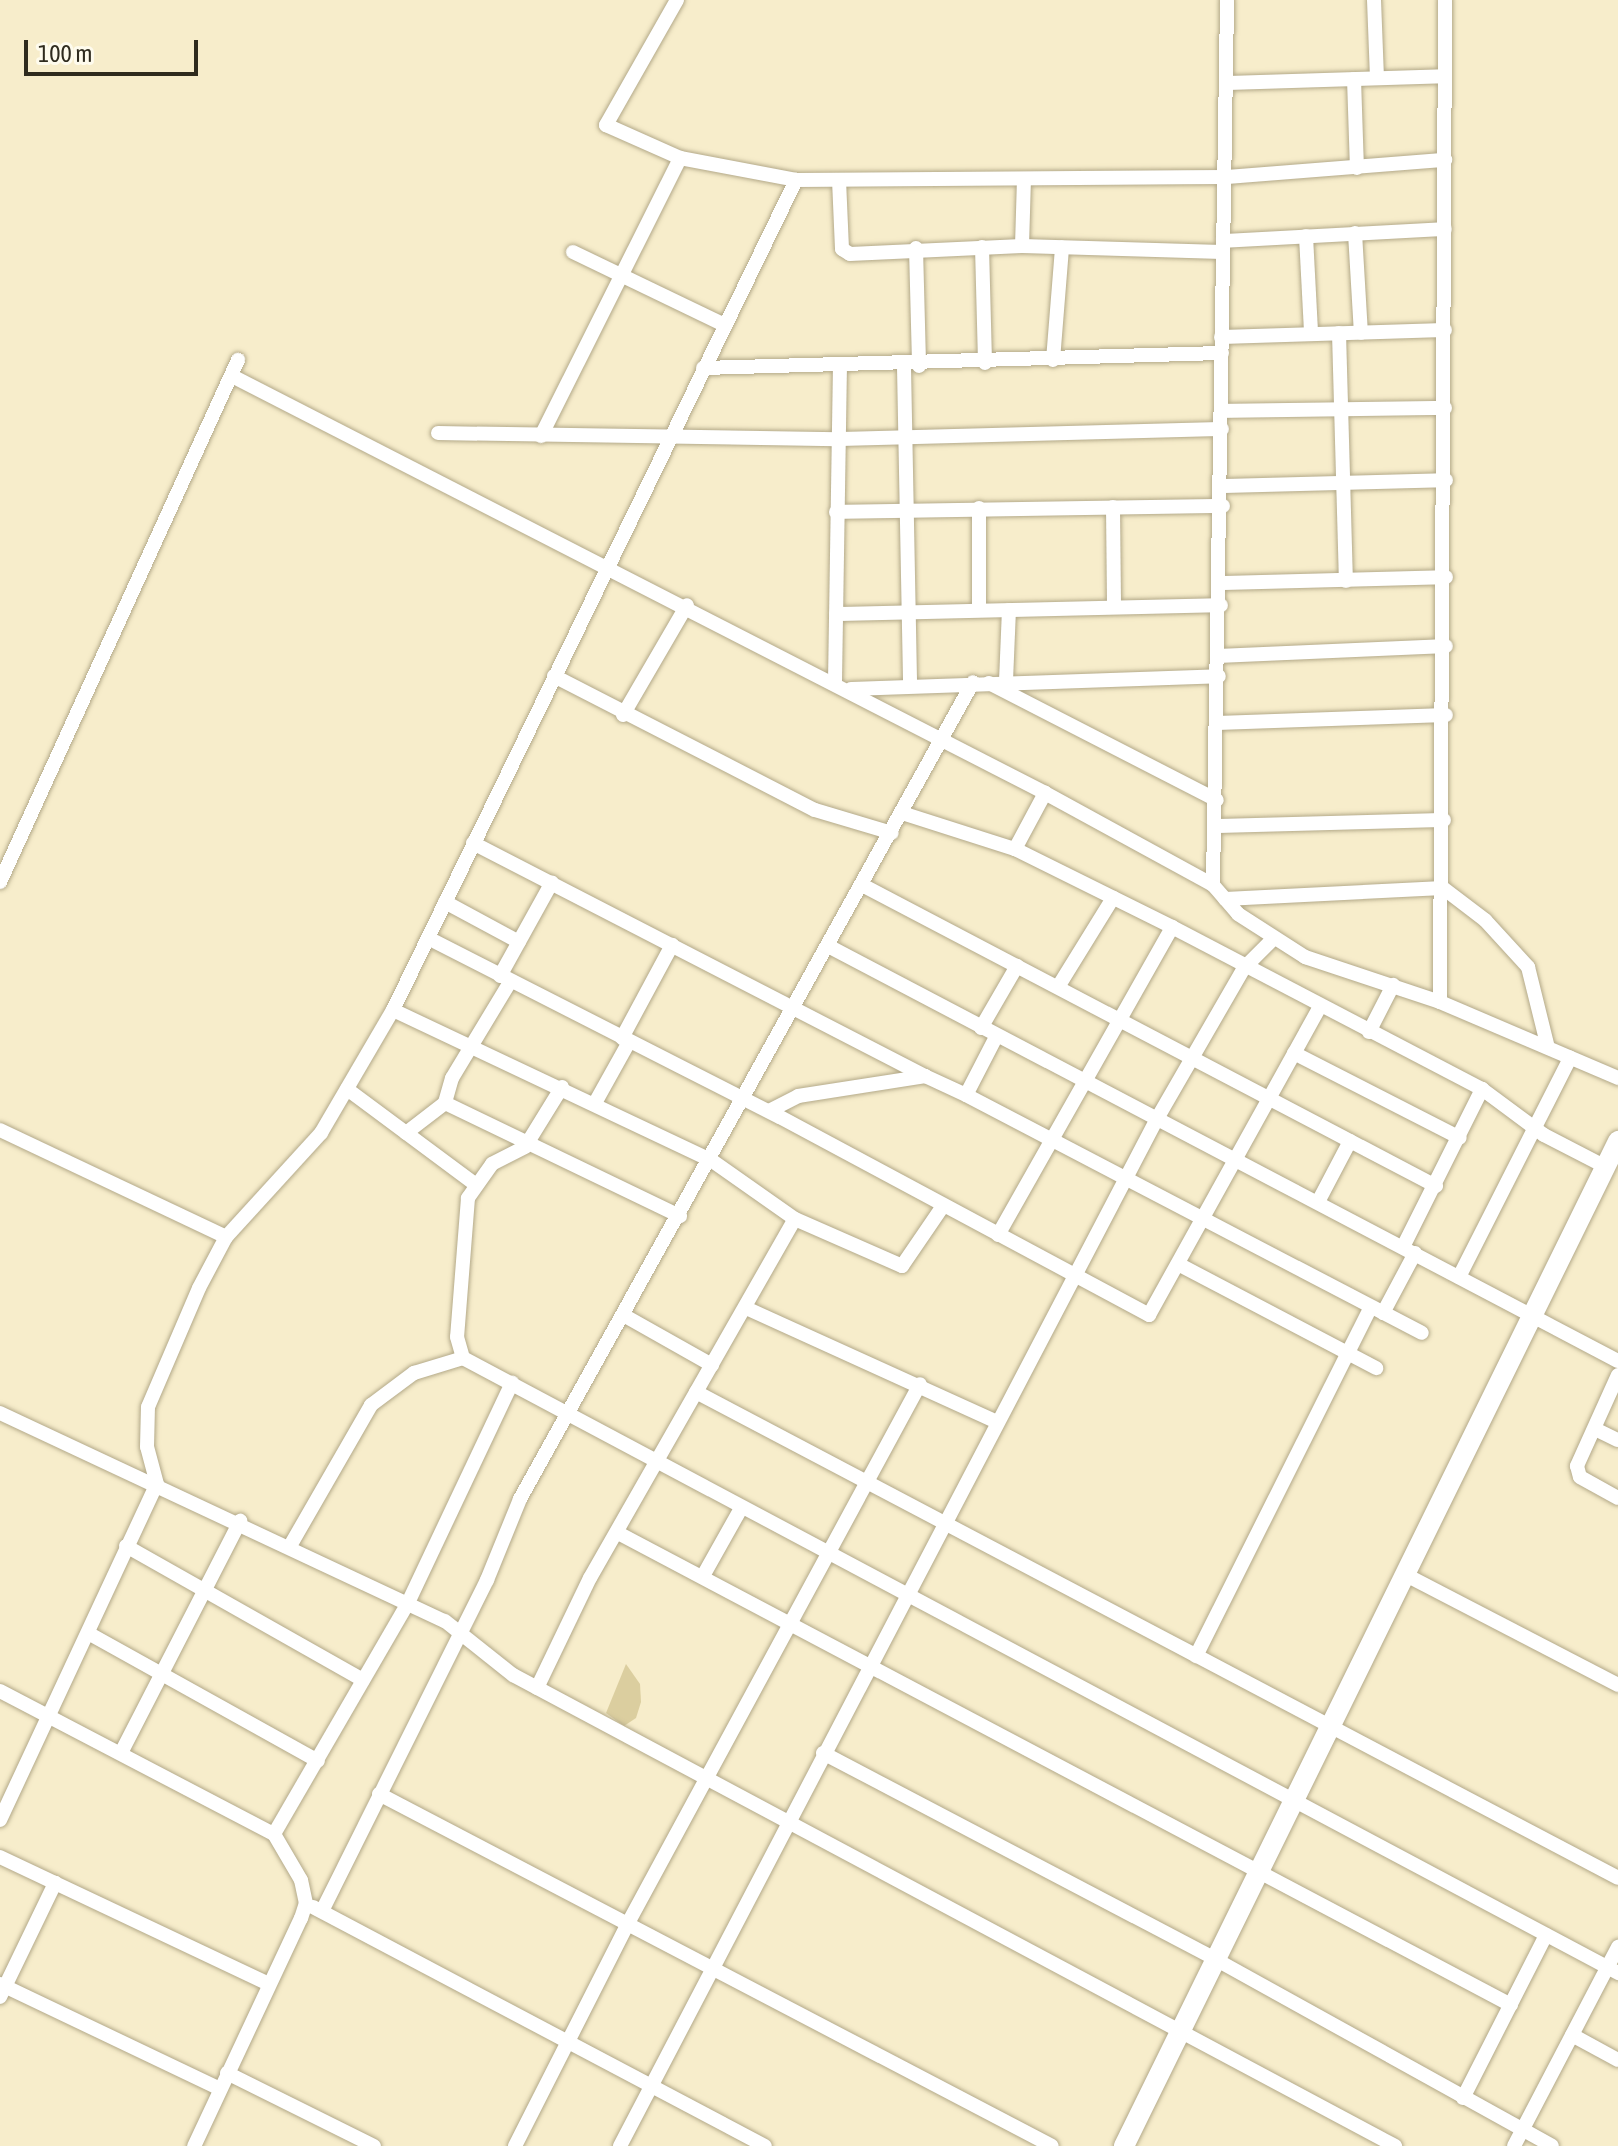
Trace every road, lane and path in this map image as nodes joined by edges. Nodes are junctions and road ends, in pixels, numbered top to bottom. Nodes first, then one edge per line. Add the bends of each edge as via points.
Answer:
1 (677, 0) edge
2 (1227, 0) edge
3 (1374, 0) edge
4 (1445, 0) edge
5 (1445, 76) junction
6 (1377, 77) junction
7 (1354, 79) junction
8 (1227, 83) junction
9 (680, 158) junction
10 (1445, 160) junction
11 (1357, 168) junction
12 (1227, 177) junction
13 (1024, 179) junction
14 (796, 180) junction
15 (839, 180) junction
16 (1445, 229) junction
17 (1355, 233) junction
18 (1306, 236) junction
19 (1022, 246) junction
20 (1222, 246) junction
21 (982, 247) junction
22 (1062, 247) junction
23 (916, 248) junction
24 (573, 252) dead end
25 (617, 273) junction
26 (725, 325) junction
27 (1445, 330) junction
28 (1311, 333) junction
29 (1339, 333) junction
30 (1361, 333) junction
31 (1221, 337) junction
32 (1222, 353) junction
33 (238, 360) dead end
34 (1053, 360) junction
35 (985, 363) junction
36 (911, 366) junction
37 (703, 368) junction
38 (840, 368) junction
39 (232, 376) junction
40 (1445, 408) junction
41 (1340, 409) junction
42 (1222, 411) junction
43 (1222, 429) junction
44 (438, 433) dead end
45 (541, 436) junction
46 (908, 437) junction
47 (669, 439) junction
48 (838, 439) junction
49 (1446, 480) junction
50 (1341, 483) junction
51 (1222, 486) junction
52 (1223, 506) junction
53 (1113, 507) junction
54 (979, 508) junction
55 (910, 509) junction
56 (836, 512) junction
57 (606, 566) junction
58 (1446, 577) junction
59 (1346, 581) junction
60 (1221, 583) junction
61 (687, 605) junction
62 (1221, 605) junction
63 (1114, 607) junction
64 (979, 609) junction
65 (909, 610) junction
66 (1009, 610) junction
67 (836, 614) junction
68 (1446, 646) junction
69 (1219, 656) junction
70 (554, 676) junction
71 (1219, 676) junction
72 (1006, 681) junction
73 (979, 682) junction
74 (910, 685) junction
75 (842, 686) junction
76 (623, 715) junction
77 (1446, 715) junction
78 (1217, 723) junction
79 (943, 738) junction
80 (1045, 793) junction
81 (1217, 800) junction
82 (902, 813) junction
83 (1444, 820) junction
84 (1216, 826) junction
85 (892, 833) junction
86 (473, 843) junction
87 (1015, 849) junction
88 (0, 882) edge
89 (552, 882) junction
90 (1213, 885) junction
91 (864, 886) junction
92 (1443, 888) junction
93 (1113, 898) junction
94 (1225, 899) junction
95 (445, 902) junction
96 (1172, 927) junction
97 (428, 938) junction
98 (1272, 940) junction
99 (519, 942) junction
100 (672, 945) junction
101 (830, 947) junction
102 (1017, 966) junction
103 (1244, 968) junction
104 (505, 979) junction
105 (1393, 985) junction
106 (1058, 987) junction
107 (1440, 1002) junction
108 (1320, 1007) junction
109 (795, 1009) junction
110 (393, 1010) junction
111 (1119, 1014) junction
112 (981, 1028) junction
113 (1369, 1032) junction
114 (996, 1037) junction
115 (625, 1040) junction
116 (473, 1043) junction
117 (1548, 1048) junction
118 (1294, 1053) junction
119 (1193, 1054) junction
120 (1570, 1058) junction
121 (925, 1076) junction
122 (1618, 1078) edge
123 (1082, 1082) junction
124 (562, 1087) junction
125 (347, 1089) junction
126 (1482, 1089) junction
127 (966, 1095) junction
128 (1271, 1096) junction
129 (745, 1099) junction
130 (445, 1103) junction
131 (595, 1103) junction
132 (769, 1111) junction
133 (1158, 1117) junction
134 (1538, 1128) junction
135 (0, 1130) edge
136 (406, 1133) junction
137 (1460, 1138) junction
138 (1350, 1141) junction
139 (1618, 1141) edge
140 (1048, 1143) junction
141 (525, 1147) junction
142 (1237, 1159) junction
143 (711, 1160) junction
144 (1606, 1167) junction
145 (1124, 1180) junction
146 (475, 1184) junction
147 (1436, 1186) junction
148 (1318, 1202) junction
149 (943, 1206) junction
150 (680, 1216) junction
151 (795, 1219) junction
152 (1202, 1220) junction
153 (998, 1235) junction
154 (226, 1237) junction
155 (1409, 1250) junction
156 (1178, 1264) junction
157 (1072, 1276) junction
158 (1459, 1277) junction
159 (746, 1308) junction
160 (1377, 1310) junction
161 (1532, 1315) junction
162 (625, 1316) junction
163 (1422, 1333) dead end
164 (1346, 1353) junction
165 (463, 1358) junction
166 (1618, 1361) edge
167 (712, 1365) junction
168 (1376, 1368) dead end
169 (1618, 1375) edge
170 (512, 1383) junction
171 (920, 1384) junction
172 (696, 1392) junction
173 (0, 1413) edge
174 (571, 1415) junction
175 (995, 1421) junction
176 (1595, 1429) junction
177 (1618, 1440) edge
178 (655, 1461) junction
179 (866, 1482) junction
180 (157, 1484) junction
181 (1617, 1495) edge
182 (740, 1510) junction
183 (240, 1521) junction
184 (942, 1522) junction
185 (618, 1533) junction
186 (126, 1546) junction
187 (290, 1546) junction
188 (831, 1557) junction
189 (1406, 1575) junction
190 (703, 1576) junction
191 (207, 1588) junction
192 (904, 1595) junction
193 (407, 1605) junction
194 (792, 1622) junction
195 (88, 1633) junction
196 (460, 1633) junction
197 (1196, 1656) junction
198 (870, 1662) junction
199 (163, 1671) junction
200 (363, 1680) junction
201 (1618, 1685) edge
202 (537, 1688) junction
203 (0, 1691) edge
204 (50, 1713) junction
205 (1328, 1726) junction
206 (122, 1751) junction
207 (823, 1753) junction
208 (318, 1761) junction
209 (708, 1778) junction
210 (379, 1794) junction
211 (1291, 1803) junction
212 (0, 1820) edge
213 (788, 1821) junction
214 (274, 1834) junction
215 (0, 1857) edge
216 (1256, 1875) junction
217 (1618, 1878) edge
218 (55, 1883) junction
219 (306, 1903) junction
220 (322, 1911) junction
221 (627, 1925) junction
222 (1546, 1935) junction
223 (1618, 1947) edge
224 (1215, 1959) junction
225 (711, 1969) junction
226 (1613, 1970) edge
227 (269, 1984) junction
228 (2, 1989) edge
229 (1511, 2005) junction
230 (1178, 2033) junction
231 (1572, 2035) junction
232 (568, 2041) junction
233 (1618, 2060) edge
234 (227, 2073) junction
235 (651, 2086) junction
236 (220, 2089) junction
237 (1463, 2098) junction
238 (1522, 2131) junction
239 (194, 2146) edge
240 (374, 2146) edge
241 (515, 2146) edge
242 (620, 2146) edge
243 (765, 2146) edge
244 (1052, 2146) edge
245 (1124, 2146) edge
246 (1395, 2146) edge
247 (1514, 2146) edge
248 (1552, 2146) edge

1 - 9 street via 606,125
2 - 8 street
3 - 6 street
4 - 5 street
5 - 6 street
5 - 10 street
6 - 7 street
7 - 8 street
7 - 11 street
8 - 12 street
9 - 14 street
9 - 25 street
10 - 11 street
10 - 16 street
11 - 12 street
12 - 13 street
12 - 20 street
13 - 15 street
13 - 19 street
14 - 15 street
14 - 26 street
15 - 23 street via 844,252
16 - 17 street
16 - 27 street
17 - 18 street
17 - 30 street
18 - 20 street
18 - 28 street
19 - 21 street
19 - 22 street
20 - 22 street
20 - 31 street
21 - 23 street
21 - 35 street
22 - 34 street
23 - 36 street
24 - 25 street
25 - 26 street
25 - 45 street
26 - 37 street
27 - 30 street
27 - 40 street
28 - 29 street
28 - 31 street
29 - 30 street
29 - 41 street
31 - 32 street
32 - 34 street
32 - 42 street
33 - 39 street
34 - 35 street
35 - 36 street
36 - 38 street
36 - 46 street
37 - 38 street
37 - 47 street
38 - 48 street
39 - 57 street
39 - 88 street
40 - 41 street
40 - 49 street
41 - 42 street
41 - 50 street
42 - 43 street
43 - 46 street
43 - 51 street
44 - 45 street
45 - 47 street
46 - 48 street
46 - 55 street
47 - 48 street
47 - 57 street
48 - 56 street
49 - 50 street
49 - 58 street
50 - 51 street
50 - 59 street
51 - 52 street
52 - 53 street
52 - 60 street
53 - 54 street
53 - 63 street
54 - 55 street
54 - 64 street
55 - 56 street
55 - 65 street
56 - 67 street
57 - 61 street
57 - 70 street
58 - 59 street
58 - 68 street
59 - 60 street
60 - 62 street
61 - 75 street
61 - 76 street
62 - 63 street
62 - 69 street
63 - 66 street
64 - 65 street
64 - 66 street
65 - 67 street
65 - 74 street
66 - 72 street
67 - 75 street
68 - 69 street
68 - 77 street
69 - 71 street
70 - 76 street
70 - 86 street
71 - 72 street
71 - 78 street
72 - 73 street
73 - 74 street
73 - 79 street
73 - 81 street
74 - 75 street
75 - 79 street
76 - 85 street via 815,810
77 - 78 street
77 - 83 street
78 - 81 street
79 - 80 street
79 - 82 street
80 - 87 street
80 - 90 street
81 - 84 street
82 - 85 street
82 - 87 street
83 - 84 street
83 - 92 street
84 - 90 street
85 - 91 street
86 - 89 street
86 - 95 street
87 - 93 street
89 - 99 street
89 - 100 street
90 - 94 street
91 - 101 street
91 - 102 street
92 - 94 street
92 - 107 street
92 - 117 street via 1485,920 1528,967
93 - 96 street
93 - 106 street
94 - 98 street
95 - 97 street
95 - 99 street
96 - 103 street
96 - 111 street
97 - 104 street
97 - 110 street
98 - 103 street
98 - 105 street
99 - 104 street
100 - 109 street
100 - 115 street
101 - 109 street
101 - 112 street
102 - 106 street
102 - 112 street
103 - 108 street
103 - 119 street
104 - 115 street
104 - 116 street
105 - 107 street
105 - 113 street
106 - 111 street
107 - 117 street
108 - 113 street
108 - 118 street
109 - 121 street
109 - 129 street
110 - 116 street
110 - 125 street
111 - 119 street
111 - 123 street
112 - 114 street
113 - 126 street
114 - 123 street
114 - 127 street
115 - 129 street
115 - 131 street
116 - 124 street
116 - 130 street
117 - 120 street
118 - 128 street
118 - 137 street
119 - 128 street
119 - 133 street
120 - 122 street
120 - 134 street
121 - 127 street
121 - 132 street via 798,1096
123 - 133 street
123 - 140 street
124 - 131 street
124 - 141 street
125 - 136 street
125 - 154 street via 313,1143
126 - 134 street
126 - 137 street
127 - 140 street
128 - 138 street
128 - 142 street
129 - 132 street
129 - 143 street
130 - 136 street
130 - 141 street
131 - 143 street
132 - 149 street
133 - 142 street
133 - 145 street
134 - 144 street
134 - 158 street
135 - 154 street
136 - 146 street
137 - 147 street
138 - 147 street
138 - 148 street
139 - 144 main road
140 - 145 street
140 - 153 street
141 - 146 street via 492,1164
141 - 150 street
142 - 148 street
142 - 152 street
143 - 150 street
143 - 151 street
144 - 161 main road
145 - 152 street
145 - 157 street
146 - 165 street via 465,1218 457,1337
147 - 155 street
148 - 155 street
149 - 151 street via 902,1266
149 - 153 street
150 - 162 street
151 - 159 street
152 - 156 street
152 - 160 street
153 - 157 street
154 - 180 street via 148,1407 147,1447
155 - 158 street
155 - 160 street
156 - 157 street via 1149,1315
156 - 164 street
157 - 175 street
158 - 161 street
159 - 167 street
159 - 171 street
160 - 163 street
160 - 164 street
161 - 166 street
161 - 189 main road
162 - 167 street
162 - 174 street
164 - 168 street
164 - 197 street
165 - 170 street
165 - 187 street via 414,1373 371,1405
167 - 172 street
169 - 176 street
170 - 174 street
170 - 193 street
171 - 175 street
171 - 179 street
172 - 178 street
172 - 179 street
173 - 180 street
174 - 178 street
174 - 196 street via 520,1499
175 - 184 street
176 - 177 street
176 - 181 street via 1578,1473
178 - 182 street
178 - 185 street
179 - 184 street
179 - 188 street
180 - 183 street
180 - 186 street
182 - 188 street
182 - 190 street
183 - 187 street
183 - 191 street
184 - 192 street
184 - 197 street
185 - 190 street
185 - 202 street
186 - 191 street
186 - 195 street
187 - 193 street
188 - 192 street
188 - 194 street
189 - 201 street
189 - 205 main road
190 - 194 street
191 - 199 street
191 - 200 street
192 - 198 street
192 - 211 street
193 - 196 street
193 - 200 street
194 - 198 street
194 - 209 street
195 - 199 street
195 - 204 street
196 - 202 street
196 - 210 street
197 - 205 street
198 - 207 street
198 - 216 street
199 - 206 street
199 - 208 street
200 - 208 street
202 - 209 street
203 - 204 street
204 - 206 street
204 - 212 street
205 - 211 main road
205 - 217 street
206 - 214 street
207 - 213 street
207 - 224 street
208 - 214 street
209 - 213 street
209 - 221 street
210 - 220 street
210 - 221 street
211 - 216 main road
211 - 222 street
213 - 225 street
213 - 230 street
214 - 219 street via 301,1880
215 - 218 street
216 - 224 main road
216 - 229 street
218 - 227 street
218 - 228 street
219 - 220 street
219 - 227 street
220 - 232 street
221 - 225 street
221 - 232 street
222 - 226 street
222 - 229 street
223 - 226 street
224 - 230 main road
224 - 237 street
225 - 235 street
225 - 244 street
226 - 231 street
227 - 234 street
228 - 236 street
229 - 237 street
230 - 245 main road
230 - 246 street
231 - 233 street
231 - 238 street
232 - 235 street
232 - 241 street
234 - 236 street
234 - 240 street
235 - 242 street
235 - 243 street
236 - 239 street
237 - 238 street
238 - 247 street
238 - 248 street

